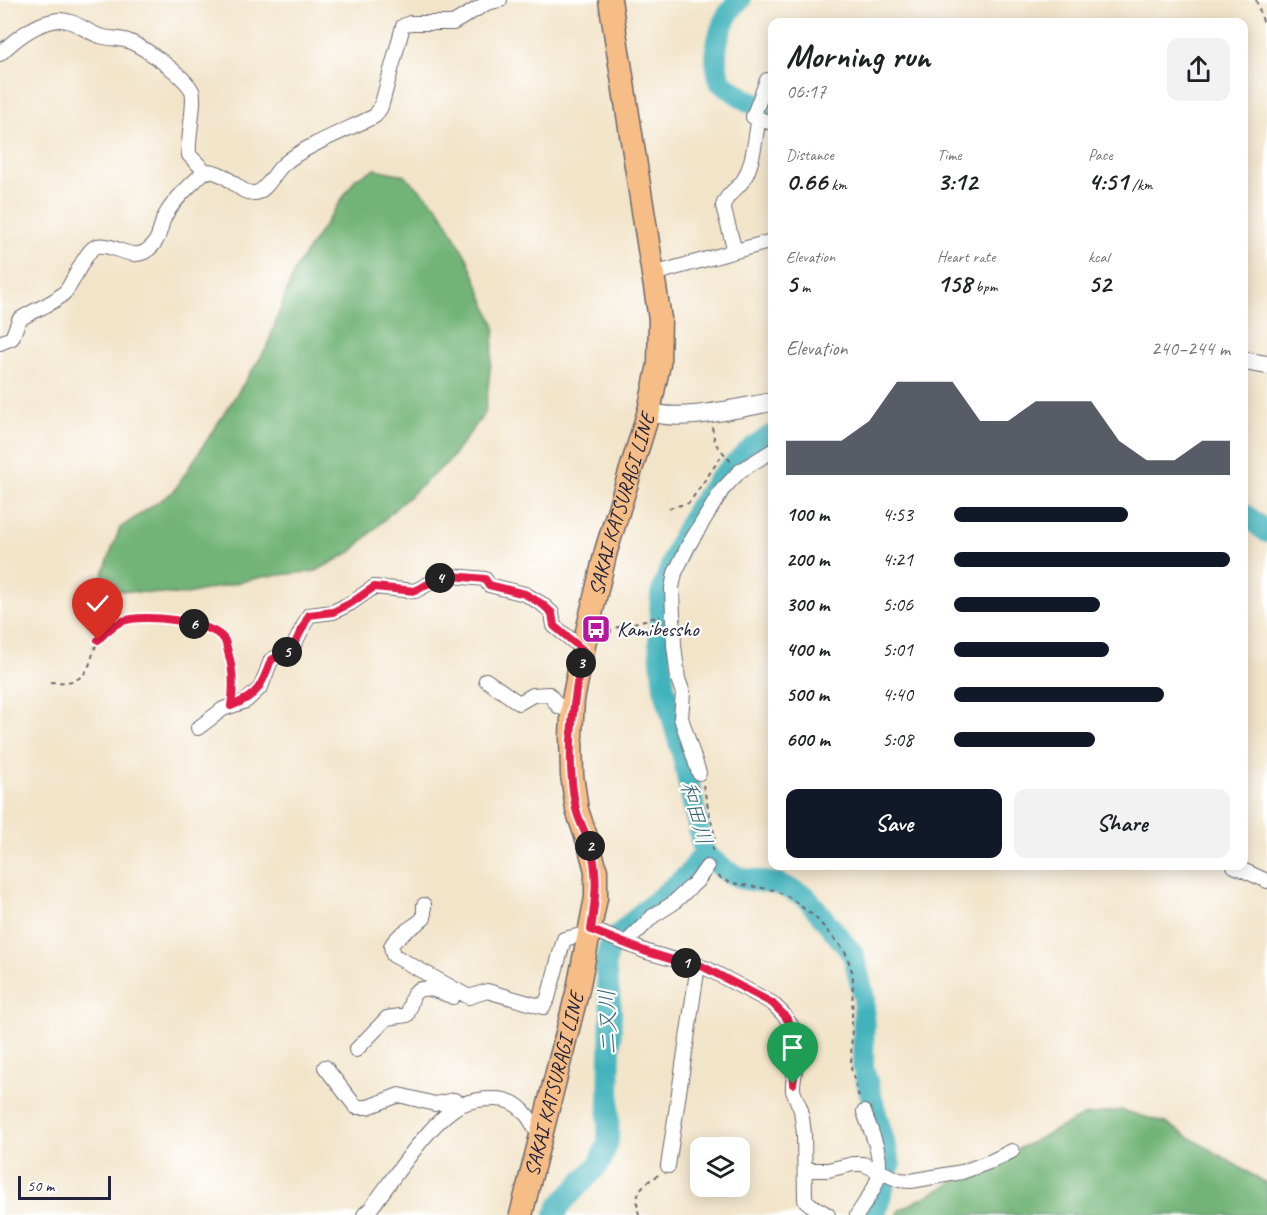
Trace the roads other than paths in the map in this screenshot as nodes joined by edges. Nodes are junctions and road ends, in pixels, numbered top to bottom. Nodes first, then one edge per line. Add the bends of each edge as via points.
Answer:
1 (500, 0) edge
2 (610, 0) edge
3 (0, 54) edge
4 (767, 80) dead end
5 (766, 120) edge
6 (205, 171) junction
7 (768, 242) edge
8 (730, 252) junction
9 (653, 274) junction
10 (0, 343) edge
11 (1248, 362) edge
12 (1267, 365) edge
13 (768, 403) edge
14 (649, 411) junction
15 (768, 454) edge
16 (584, 645) junction
17 (486, 680) dead end
18 (573, 713) junction
19 (198, 728) dead end
20 (699, 773) road end
21 (707, 867) road end
22 (1243, 870) edge
23 (1267, 880) edge
24 (424, 905) dead end
25 (591, 931) junction
26 (626, 943) junction
27 (698, 964) junction
28 (469, 997) junction
29 (356, 1050) dead end
30 (325, 1066) dead end
31 (462, 1104) junction
32 (864, 1112) road end
33 (541, 1141) junction
34 (1012, 1151) dead end
35 (668, 1166) road end
36 (805, 1170) junction
37 (879, 1171) junction
38 (364, 1215) edge
39 (521, 1215) edge
40 (828, 1215) edge
41 (857, 1215) edge

1 - 6 street via 487,3 453,23 404,26 381,108 375,116 299,153 283,164 262,190 242,190 228,177
2 - 9 main road, SAKAI KATSURAGI LINE
3 - 6 street via 27,30 60,20 141,48 188,83 193,95 189,155
4 - 5 street via 753,117
5 - 8 street via 744,180 724,199 733,244
6 - 10 street via 164,217 162,232 153,246 143,253 131,254 99,245 92,248 67,290 19,320 12,338
7 - 8 street
8 - 9 street
9 - 14 main road, SAKAI KATSURAGI LINE via 660,319 659,364
11 - 12 street
13 - 14 street via 688,416 663,416
14 - 16 main road, SAKAI KATSURAGI LINE via 606,550
15 - 20 street via 740,471 722,490 675,573 674,645 683,693 681,718
16 - 18 main road, SAKAI KATSURAGI LINE
16 - 19 street via 554,626 552,613 542,604 525,594 489,585 485,579 439,578 415,591 374,587 333,612 309,615 292,649 271,660 261,687 246,701 224,709
17 - 18 street via 519,703 533,695 549,694 558,706
18 - 25 main road, SAKAI KATSURAGI LINE via 572,775 577,810 597,872
21 - 26 street via 697,881
22 - 23 street
24 - 28 street via 424,918 395,938 391,946 393,955
25 - 26 street
25 - 28 street via 564,939 543,1007 487,991
25 - 33 main road, SAKAI KATSURAGI LINE
26 - 27 street via 655,955
27 - 35 street
27 - 36 street via 772,1003 794,1030 799,1044 793,1091 801,1110
28 - 29 street via 458,1000 437,990 416,991 407,1015 387,1018
30 - 31 street via 356,1107 368,1107 399,1095 435,1104 454,1100
31 - 33 street via 505,1099 521,1106
31 - 38 street via 446,1114 424,1138
32 - 37 street via 879,1156
33 - 39 main road, SAKAI KATSURAGI LINE
34 - 37 street via 962,1172 911,1181
36 - 37 street via 863,1164
36 - 40 street via 805,1200
37 - 41 street

